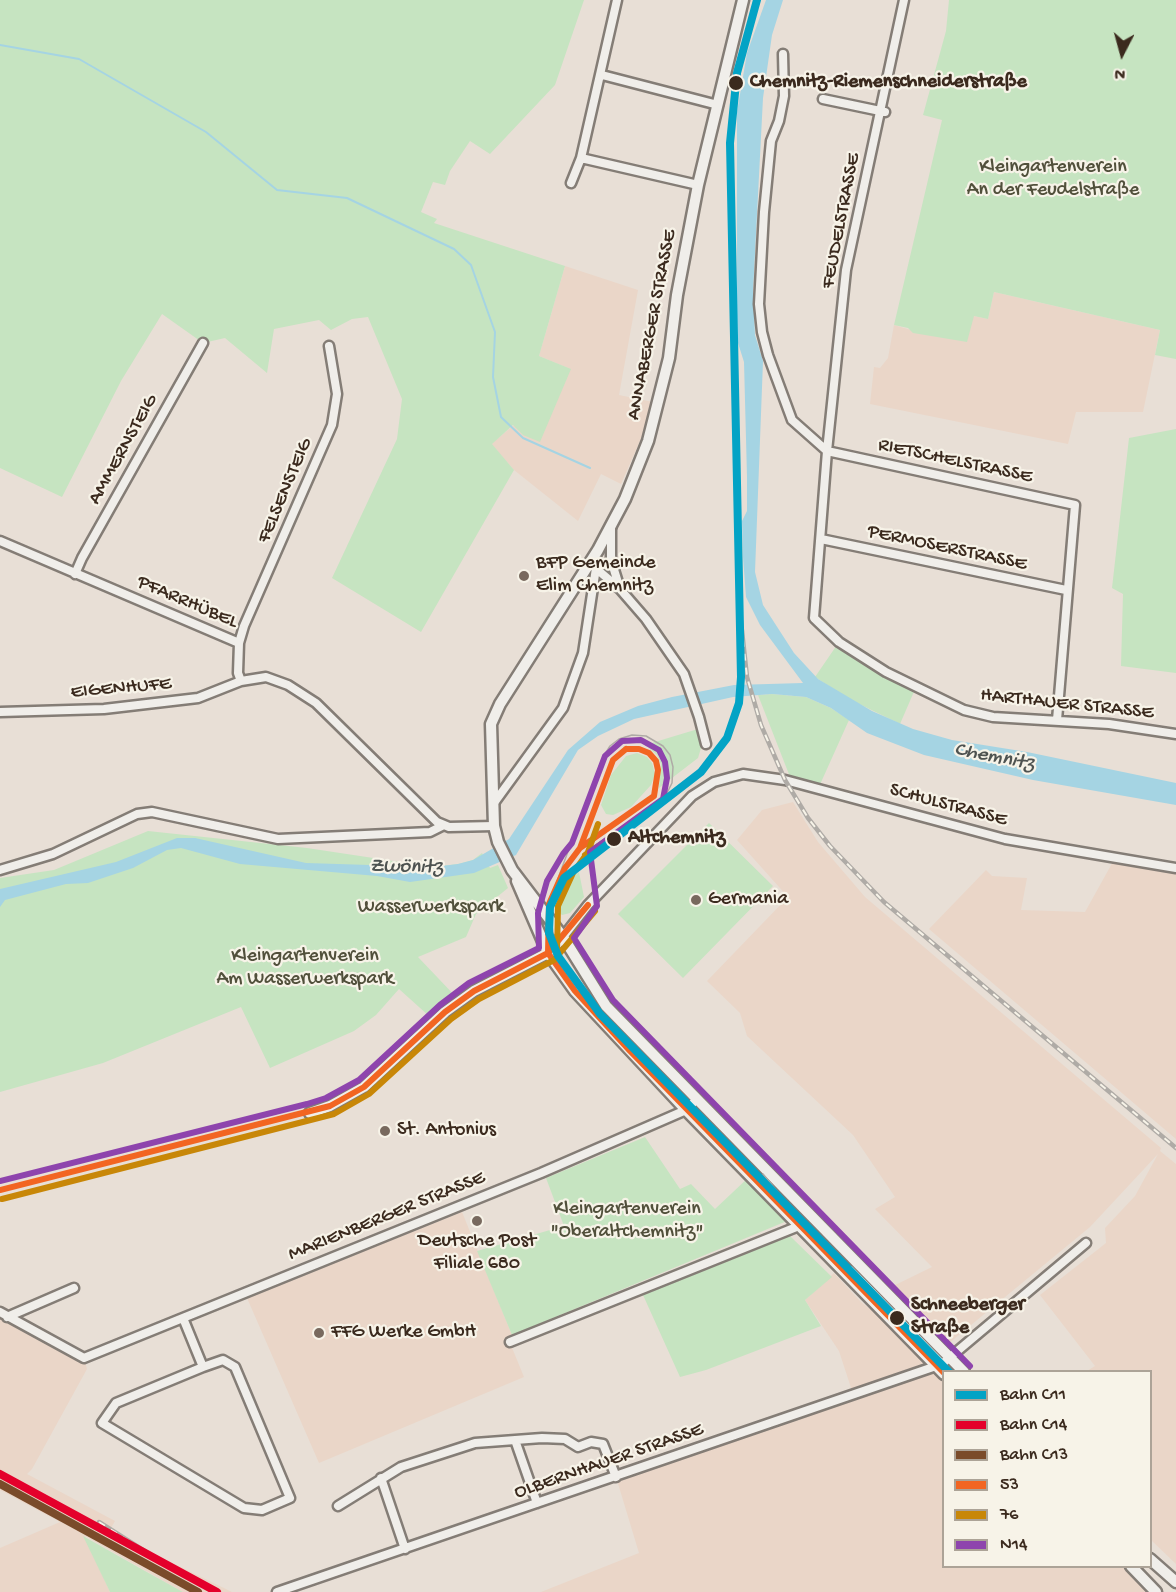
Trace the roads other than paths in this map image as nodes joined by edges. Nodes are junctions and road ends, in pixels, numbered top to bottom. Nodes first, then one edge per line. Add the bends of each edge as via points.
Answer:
1 (617, 0) edge
2 (743, 0) edge
3 (904, 0) edge
4 (783, 54) dead end
5 (602, 75) junction
6 (824, 99) dead end
7 (718, 105) junction
8 (883, 112) junction
9 (581, 158) junction
10 (571, 183) dead end
11 (698, 186) junction
12 (203, 343) dead end
13 (329, 346) dead end
14 (827, 451) junction
15 (611, 526) junction
16 (821, 539) junction
17 (0, 541) edge
18 (593, 566) junction
19 (75, 574) junction
20 (620, 589) junction
21 (1066, 590) junction
22 (239, 644) junction
23 (241, 681) junction
24 (0, 712) edge
25 (1057, 720) junction
26 (1176, 734) edge
27 (706, 744) dead end
28 (494, 803) junction
29 (442, 826) junction
30 (494, 826) junction
31 (510, 866) junction
32 (1176, 868) edge
33 (0, 870) edge
34 (563, 937) junction
35 (548, 953) junction
36 (698, 1099) junction
37 (686, 1110) junction
38 (310, 1113) dead end
39 (799, 1226) junction
40 (1086, 1243) dead end
41 (74, 1288) dead end
42 (4, 1314) edge
43 (183, 1318) junction
44 (510, 1342) dead end
45 (943, 1365) edge
46 (203, 1367) junction
47 (960, 1370) edge
48 (515, 1440) junction
49 (616, 1477) junction
50 (381, 1478) junction
51 (537, 1503) junction
52 (338, 1506) dead end
53 (405, 1549) junction
54 (1152, 1561) edge
55 (1133, 1568) edge
56 (1176, 1582) edge
57 (277, 1592) edge
58 (1156, 1592) edge

1 - 5 street
2 - 7 main road, ANNABERGER STRASSE
3 - 8 street, FEUDELSTRASSE
4 - 14 street via 784,96 771,141 764,212 762,332 792,420
5 - 7 street
5 - 9 street
6 - 8 street
7 - 11 main road, ANNABERGER STRASSE
8 - 14 street, FEUDELSTRASSE via 846,270
9 - 10 street
9 - 11 street
11 - 15 main road, ANNABERGER STRASSE via 660,398 648,441
12 - 19 street, AMMERNSTEIG
13 - 22 street, FELSENSTEIG via 337,394 332,424
14 - 16 street, HARTHAUER STRASSE
14 - 21 street, RIETSCHELSTRASSE via 1075,506
15 - 18 main road, ANNABERGER STRASSE
15 - 20 street via 611,560
16 - 21 street, PERMOSERSTRASSE
16 - 25 street, HARTHAUER STRASSE via 814,618 839,642 886,672 964,710 993,717
17 - 19 street, PFARRHÜBEL
18 - 20 street
18 - 28 street via 583,653 562,708
18 - 28 main road, ANNABERGER STRASSE via 507,693 491,724
19 - 22 street, PFARRHÜBEL
20 - 27 street via 684,675
21 - 25 street
22 - 23 street, PFARRHÜBEL
23 - 24 street, EIGENHUFE via 198,698 104,709
23 - 29 street via 266,677 288,685 316,703
25 - 26 street, HARTHAUER STRASSE
28 - 30 main road, ANNABERGER STRASSE
29 - 30 street
29 - 33 street via 430,832 278,839 152,812 136,814 53,854
30 - 31 main road, ANNABERGER STRASSE
31 - 34 main road, ANNABERGER STRASSE
31 - 35 main road, ANNABERGER STRASSE
32 - 34 street, SCHULSTRASSE via 1005,839 774,778 743,774 714,782 684,804 588,905
34 - 35 main road
34 - 36 main road, ANNABERGER STRASSE via 606,1006
35 - 37 main road, ANNABERGER STRASSE via 582,999
35 - 38 main road via 474,991 445,1012 364,1087
36 - 37 street, MARIENBERGER STRASSE
36 - 45 main road, ANNABERGER STRASSE
37 - 39 main road, ANNABERGER STRASSE
37 - 43 street, MARIENBERGER STRASSE via 542,1173
39 - 44 street
39 - 45 main road, ANNABERGER STRASSE
40 - 45 street
41 - 42 street
42 - 43 street, MARIENBERGER STRASSE via 84,1358
43 - 46 street
45 - 47 main road, ANNABERGER STRASSE
45 - 49 street, OLBERNHAUER STRASSE
46 - 46 street via 116,1403 102,1423 244,1508 262,1510 290,1498 235,1367 223,1360
48 - 49 street via 565,1439 578,1447 591,1442 603,1444
48 - 50 street via 465,1445 424,1457
48 - 51 street
49 - 51 street, OLBERNHAUER STRASSE
50 - 52 street
50 - 53 street
51 - 53 street, OLBERNHAUER STRASSE
53 - 57 street, OLBERNHAUER STRASSE
54 - 56 main road
55 - 58 main road

